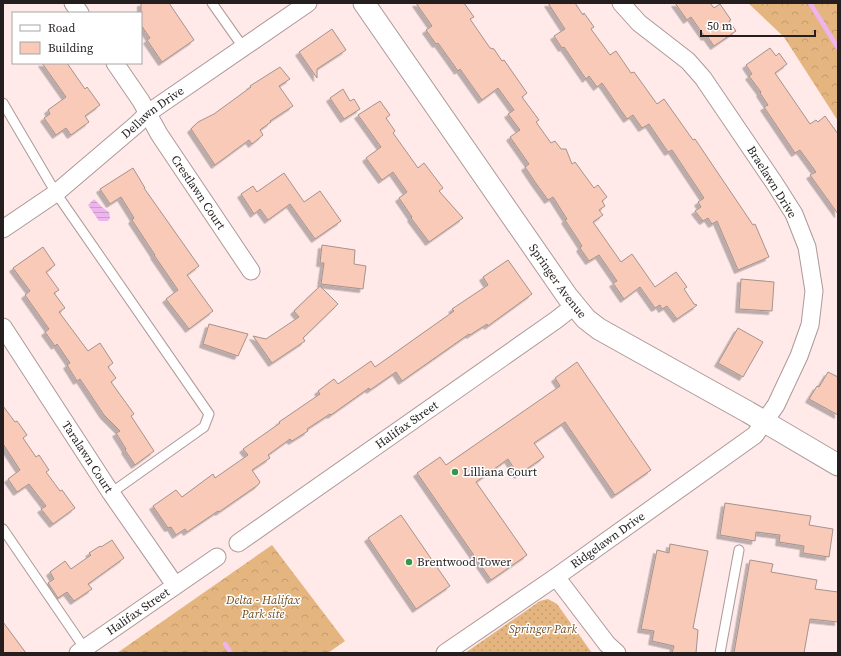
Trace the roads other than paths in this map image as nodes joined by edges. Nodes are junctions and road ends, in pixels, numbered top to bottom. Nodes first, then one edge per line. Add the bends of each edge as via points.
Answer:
1 (73, 3) edge
2 (212, 3) edge
3 (308, 3) edge
4 (364, 3) edge
5 (621, 3) edge
6 (79, 12) edge
7 (243, 48) junction
8 (116, 64) edge
9 (3, 103) edge
10 (148, 113) junction
11 (56, 193) junction
12 (3, 229) edge
13 (251, 271) dead end
14 (574, 306) junction
15 (3, 327) edge
16 (765, 422) junction
17 (838, 465) edge
18 (111, 493) junction
19 (3, 528) edge
20 (238, 542) dead end
21 (739, 550) dead end
22 (217, 557) dead end
23 (556, 576) junction
24 (175, 585) junction
25 (82, 651) edge
26 (445, 653) edge
27 (617, 653) edge
28 (720, 653) edge

1 - 6 street
2 - 7 lane
3 - 7 street, Dellawn Drive
4 - 14 street, Springer Avenue
5 - 16 street, Braelawn Drive via 639,23 688,61 703,78 794,214 807,247 814,291 810,325 799,356
7 - 10 street, Dellawn Drive
8 - 10 street, Crestlawn Court
9 - 11 lane
10 - 11 street, Dellawn Drive
10 - 13 street, Crestlawn Court via 159,134
11 - 12 street, Dellawn Drive
11 - 18 lane via 209,414 204,427
14 - 16 street, Springer Avenue via 599,328
14 - 20 street, Halifax Street
15 - 18 street, Taralawn Court
16 - 17 street, Springer Avenue
16 - 23 street, Ridgelawn Drive via 756,435
18 - 24 street, Taralawn Court
19 - 25 lane
21 - 28 lane
22 - 24 street, Halifax Street
23 - 26 street, Ridgelawn Drive
23 - 27 street via 607,644
24 - 25 street, Halifax Street

